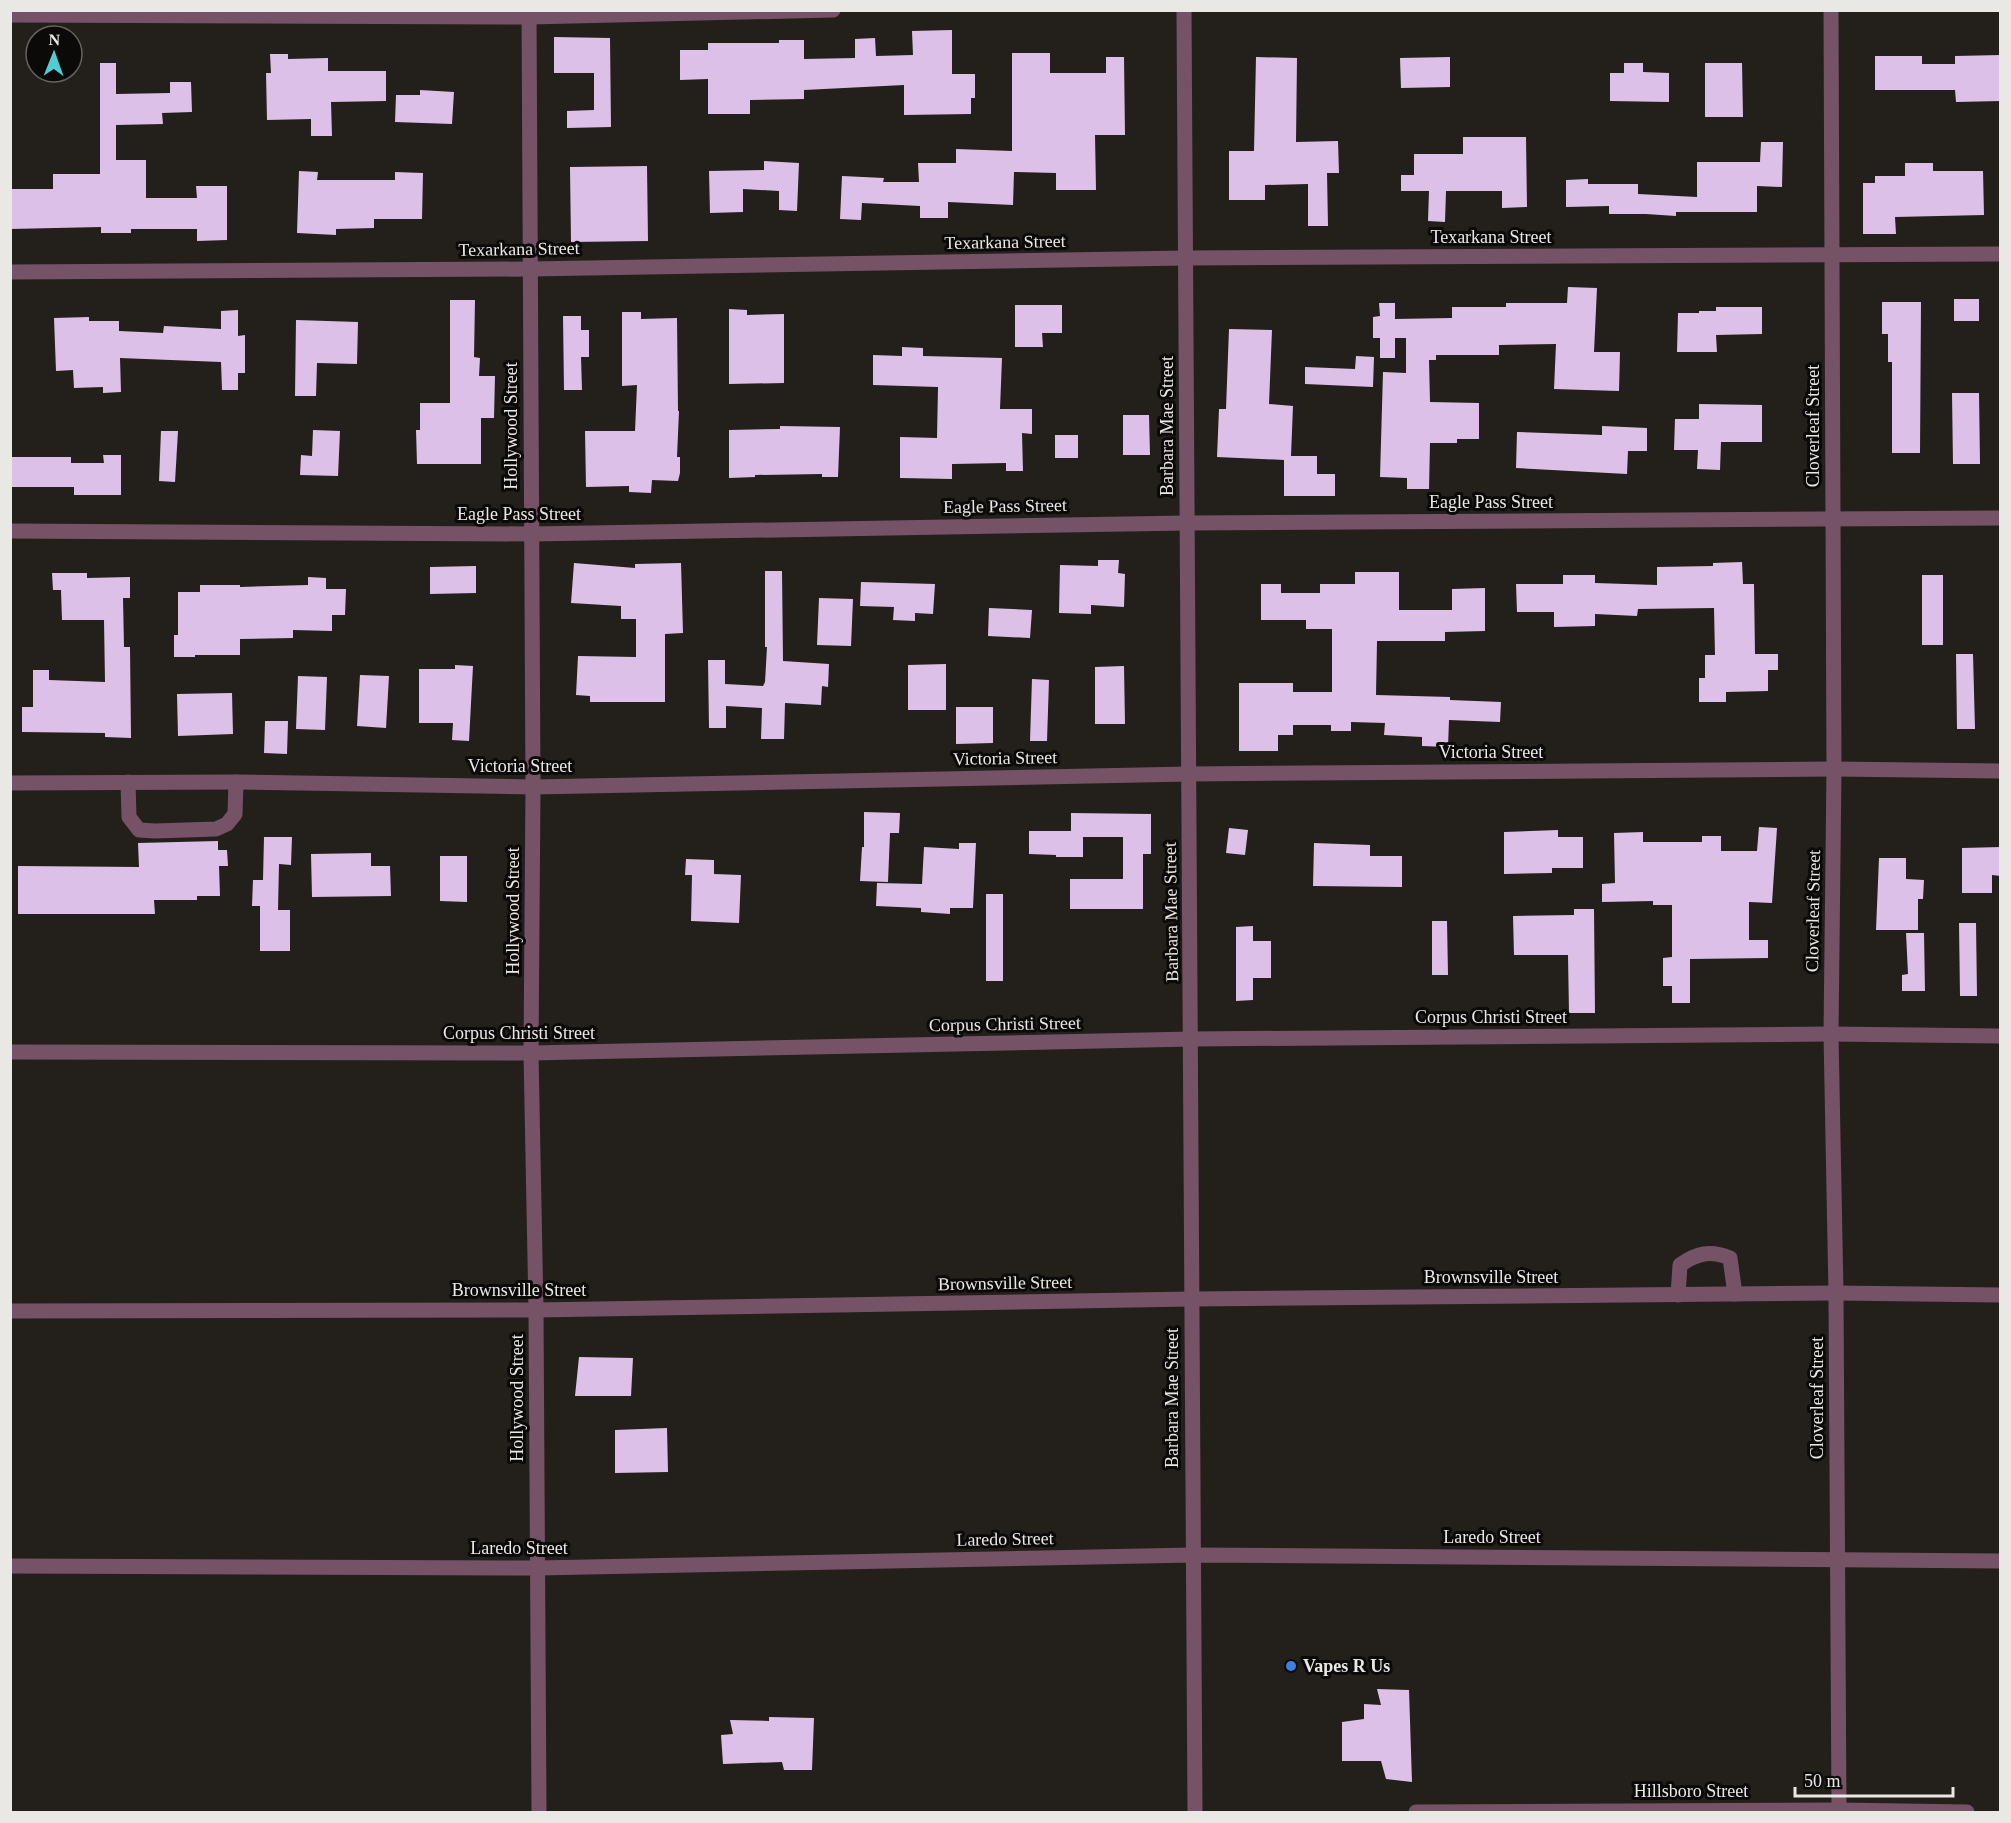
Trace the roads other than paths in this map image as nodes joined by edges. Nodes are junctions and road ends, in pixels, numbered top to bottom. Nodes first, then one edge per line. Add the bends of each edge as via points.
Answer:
1 (833, 10) edge
2 (1184, 10) edge
3 (1831, 10) edge
4 (529, 14) edge
5 (10, 15) edge
6 (2001, 254) edge
7 (1832, 255) junction
8 (1186, 258) junction
9 (530, 269) junction
10 (10, 272) edge
11 (2001, 518) edge
12 (1833, 519) junction
13 (1187, 523) junction
14 (10, 531) edge
15 (531, 534) junction
16 (1834, 769) junction
17 (2001, 771) edge
18 (1189, 774) junction
19 (236, 782) junction
20 (10, 783) edge
21 (128, 783) junction
22 (533, 787) junction
23 (1831, 1034) junction
24 (2001, 1036) edge
25 (1192, 1039) junction
26 (10, 1052) edge
27 (531, 1053) junction
28 (1836, 1293) junction
29 (1735, 1294) junction
30 (1678, 1295) junction
31 (2001, 1295) edge
32 (1191, 1299) junction
33 (536, 1310) junction
34 (10, 1311) edge
35 (1193, 1555) junction
36 (1837, 1559) junction
37 (2001, 1561) edge
38 (10, 1566) edge
39 (537, 1568) junction
40 (1839, 1811) edge
41 (539, 1812) edge
42 (1195, 1812) edge
43 (1416, 1812) edge
44 (1967, 1812) edge

1 - 4 street
2 - 8 street, Barbara Mae Street
3 - 7 street, Cloverleaf Street
4 - 5 street
4 - 9 street, Hollywood Street
6 - 7 street, Texarkana Street
7 - 8 street, Texarkana Street
7 - 12 street, Cloverleaf Street
8 - 9 street, Texarkana Street
8 - 13 street, Barbara Mae Street
9 - 10 street, Texarkana Street
9 - 15 street, Hollywood Street
11 - 12 street, Eagle Pass Street
12 - 13 street, Eagle Pass Street
12 - 16 street, Cloverleaf Street
13 - 15 street, Eagle Pass Street
13 - 18 street, Barbara Mae Street
14 - 15 street, Eagle Pass Street
15 - 22 street, Hollywood Street
16 - 17 street, Victoria Street
16 - 18 street, Victoria Street
16 - 23 street, Cloverleaf Street
18 - 22 street, Victoria Street
18 - 25 street, Barbara Mae Street
19 - 21 street, Victoria Street
19 - 21 street via 235,814 227,824 216,829 155,831 139,830 129,817
19 - 22 street, Victoria Street
20 - 21 street, Victoria Street
22 - 27 street, Hollywood Street
23 - 24 street, Corpus Christi Street
23 - 25 street, Corpus Christi Street
23 - 28 street, Cloverleaf Street
25 - 27 street, Corpus Christi Street
25 - 32 street, Barbara Mae Street
26 - 27 street, Corpus Christi Street
27 - 33 street, Hollywood Street
28 - 29 street, Brownsville Street
28 - 31 street, Brownsville Street
28 - 36 street, Cloverleaf Street
29 - 30 street, Brownsville Street
29 - 30 street via 1730,1258 1716,1252 1680,1265
30 - 32 street, Brownsville Street
32 - 33 street, Brownsville Street
32 - 35 street, Barbara Mae Street
33 - 34 street, Brownsville Street
33 - 39 street, Hollywood Street
35 - 36 street, Laredo Street
35 - 39 street, Laredo Street
35 - 42 street, Barbara Mae Street
36 - 37 street, Laredo Street
36 - 40 street, Cloverleaf Street
38 - 39 street, Laredo Street
39 - 41 street, Hollywood Street
40 - 43 street, Hillsboro Street
40 - 44 street, Hillsboro Street

